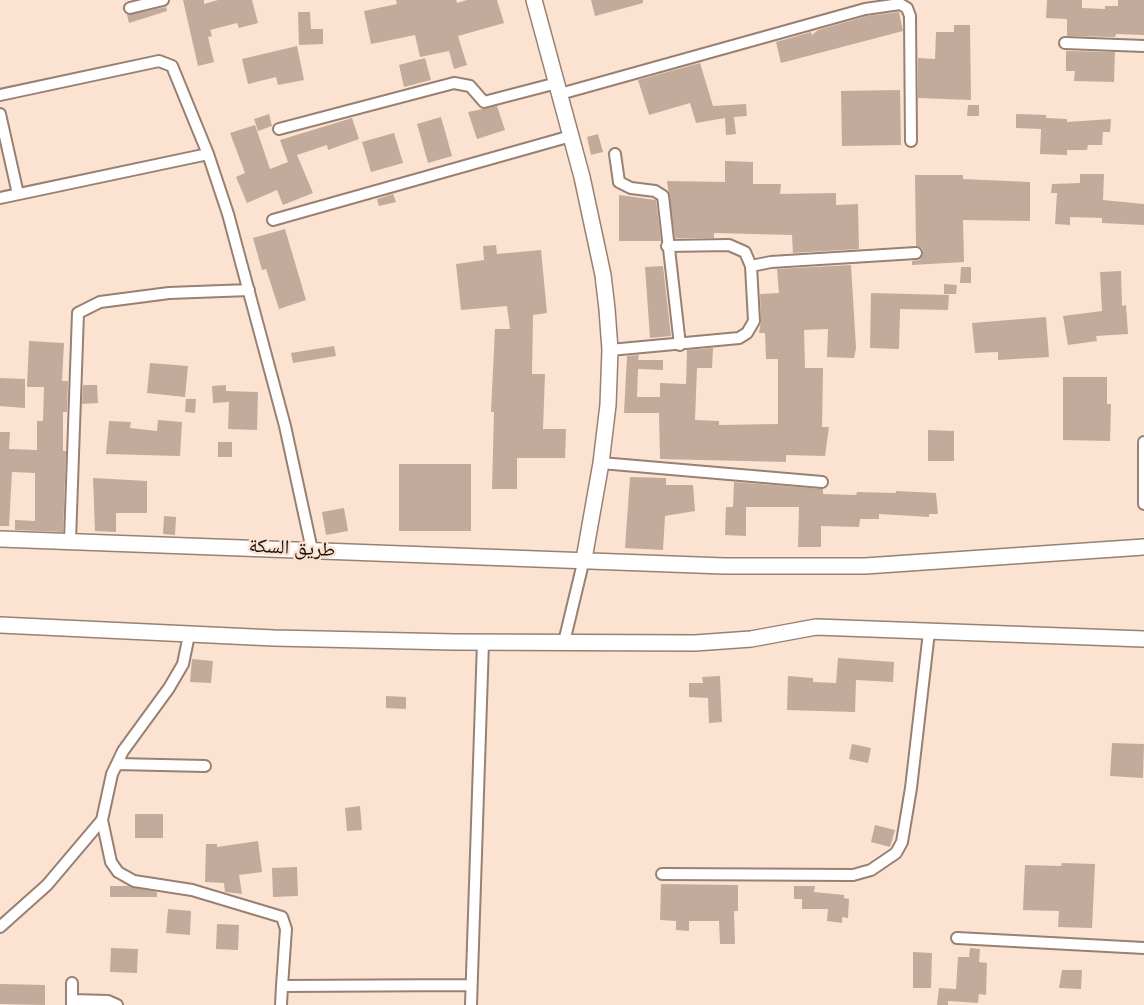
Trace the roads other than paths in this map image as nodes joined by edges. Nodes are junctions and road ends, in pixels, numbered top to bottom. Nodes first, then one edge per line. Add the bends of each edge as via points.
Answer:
1 (163, 0) edge
2 (534, 0) edge
3 (130, 8) dead end
4 (1065, 43) dead end
5 (1144, 46) edge
6 (558, 89) junction
7 (0, 95) edge
8 (0, 114) edge
9 (279, 129) dead end
10 (571, 136) junction
11 (911, 141) dead end
12 (208, 154) junction
13 (615, 154) dead end
14 (18, 194) junction
15 (0, 198) edge
16 (273, 220) dead end
17 (667, 246) junction
18 (916, 253) dead end
19 (751, 266) junction
20 (249, 290) junction
21 (680, 345) junction
22 (610, 350) junction
23 (1144, 442) edge
24 (601, 463) junction
25 (822, 482) dead end
26 (1144, 504) edge
27 (0, 539) edge
28 (70, 540) junction
29 (1144, 547) edge
30 (312, 550) junction
31 (584, 559) junction
32 (0, 625) edge
33 (929, 632) junction
34 (189, 635) junction
35 (1144, 639) edge
36 (483, 642) junction
37 (564, 642) junction
38 (117, 764) junction
39 (206, 766) dead end
40 (102, 820) junction
41 (662, 874) dead end
42 (0, 927) edge
43 (957, 938) dead end
44 (1144, 948) edge
45 (72, 982) dead end
46 (471, 985) junction
47 (282, 986) junction
48 (72, 1003) edge
49 (117, 1005) edge
50 (281, 1005) edge
51 (471, 1005) edge

1 - 3 street
2 - 6 main road
4 - 5 street
6 - 9 street via 484,102 470,86 454,83
6 - 10 main road
6 - 11 street via 865,9 900,4 910,16
7 - 12 street via 164,61 174,70
8 - 14 street
10 - 16 street
10 - 22 main road via 603,275
12 - 14 street
12 - 20 street
13 - 17 street via 619,182 663,196
14 - 15 street
17 - 19 street via 729,245 745,252
17 - 21 street
18 - 19 street
19 - 21 street via 754,321 747,333 727,341
20 - 28 street via 169,293 100,302 78,313
20 - 30 street
21 - 22 street
22 - 24 main road
23 - 26 street
24 - 25 street
24 - 31 main road
27 - 28 main road, طريق السكة
28 - 30 main road, طريق السكة
29 - 31 main road, طريق السكة via 865,566 724,566
30 - 31 main road, طريق السكة
31 - 37 street
32 - 34 main road
33 - 35 main road
33 - 37 main road via 816,627 751,639 694,643
33 - 41 street via 911,788 902,842 896,853 871,870 853,875
34 - 36 main road
34 - 38 street via 183,664
36 - 37 main road
36 - 46 street
38 - 39 street
38 - 40 street via 106,793
40 - 42 street via 47,885
40 - 47 street via 111,862 118,872 134,881 192,890 282,917 286,929
43 - 44 street
45 - 48 street
46 - 47 street
46 - 51 street
47 - 50 street
48 - 49 street via 108,1001

